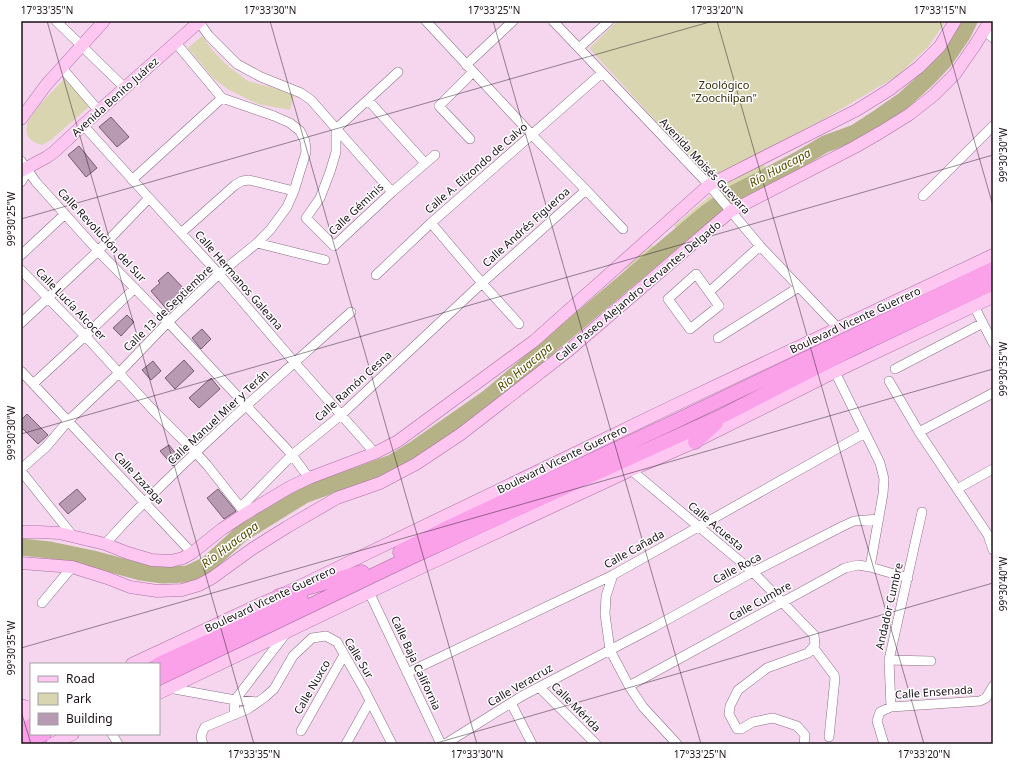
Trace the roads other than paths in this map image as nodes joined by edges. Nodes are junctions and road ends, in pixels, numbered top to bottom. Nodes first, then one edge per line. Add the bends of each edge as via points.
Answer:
1 (56, 21) edge
2 (104, 21) edge
3 (426, 21) edge
4 (513, 21) edge
5 (553, 21) edge
6 (609, 21) edge
7 (955, 21) edge
8 (200, 22) edge
9 (989, 30) edge
10 (176, 44) junction
11 (82, 46) junction
12 (579, 48) junction
13 (61, 67) junction
14 (470, 68) junction
15 (398, 72) dead end
16 (602, 73) junction
17 (125, 88) junction
18 (222, 98) junction
19 (368, 100) junction
20 (99, 111) junction
21 (21, 119) edge
22 (83, 125) junction
23 (993, 126) edge
24 (336, 129) junction
25 (532, 135) junction
26 (470, 139) dead end
27 (435, 155) dead end
28 (425, 163) junction
29 (23, 167) edge
30 (132, 180) junction
31 (21, 182) edge
32 (709, 186) junction
33 (294, 190) junction
34 (586, 190) junction
35 (392, 192) junction
36 (923, 196) dead end
37 (149, 198) junction
38 (731, 211) junction
39 (65, 214) junction
40 (431, 224) junction
41 (623, 229) dead end
42 (181, 232) junction
43 (257, 243) junction
44 (760, 246) junction
45 (98, 251) junction
46 (993, 255) edge
47 (21, 256) edge
48 (325, 260) dead end
49 (993, 269) edge
50 (21, 270) edge
51 (220, 274) junction
52 (376, 275) dead end
53 (482, 283) junction
54 (993, 283) edge
55 (799, 286) junction
56 (135, 288) junction
57 (709, 292) junction
58 (993, 297) edge
59 (48, 298) junction
60 (974, 306) junction
61 (351, 312) dead end
62 (168, 322) junction
63 (21, 323) edge
64 (983, 323) junction
65 (519, 324) dead end
66 (838, 328) junction
67 (85, 336) junction
68 (718, 338) dead end
69 (993, 343) edge
70 (295, 363) junction
71 (895, 369) dead end
72 (21, 371) edge
73 (836, 372) junction
74 (119, 373) junction
75 (889, 381) dead end
76 (33, 384) junction
77 (993, 393) edge
78 (246, 406) junction
79 (341, 415) junction
80 (724, 415) junction
81 (68, 421) junction
82 (919, 432) junction
83 (866, 433) junction
84 (695, 442) junction
85 (196, 453) junction
86 (375, 453) junction
87 (292, 455) junction
88 (993, 469) edge
89 (21, 470) edge
90 (631, 470) junction
91 (309, 478) junction
92 (957, 489) junction
93 (144, 502) junction
94 (243, 511) junction
95 (922, 512) dead end
96 (879, 519) junction
97 (698, 526) junction
98 (21, 532) edge
99 (990, 534) edge
100 (73, 536) junction
101 (105, 544) junction
102 (993, 550) edge
103 (192, 553) junction
104 (21, 563) edge
105 (870, 566) junction
106 (72, 567) junction
107 (362, 572) junction
108 (753, 572) junction
109 (613, 575) junction
110 (908, 578) junction
111 (369, 592) junction
112 (279, 596) junction
113 (782, 602) junction
114 (42, 603) dead end
115 (288, 631) junction
116 (813, 648) junction
117 (610, 650) junction
118 (344, 655) junction
119 (889, 660) junction
120 (930, 660) dead end
121 (134, 663) edge
122 (160, 664) edge
123 (407, 673) junction
124 (160, 678) edge
125 (629, 686) junction
126 (993, 686) edge
127 (539, 687) junction
128 (164, 690) edge
129 (989, 699) edge
130 (235, 700) junction
131 (370, 701) junction
132 (258, 702) junction
133 (511, 702) junction
134 (30, 706) edge
135 (891, 707) junction
136 (234, 715) junction
137 (27, 725) edge
138 (301, 730) dead end
139 (71, 735) edge
140 (113, 735) edge
141 (829, 737) dead end
142 (52, 744) edge
143 (118, 744) edge
144 (203, 744) edge
145 (346, 744) edge
146 (392, 744) edge
147 (441, 744) edge
148 (445, 744) edge
149 (532, 744) edge
150 (596, 744) edge
151 (678, 744) edge
152 (804, 744) edge
153 (884, 744) edge

1 - 11 street
2 - 11 main road
3 - 14 street
4 - 14 street
5 - 12 street, Avenida Moisés Guevara
6 - 12 street
7 - 32 main road via 940,46 889,90 857,110
8 - 10 main road, Avenida Benito Juárez
8 - 24 street via 209,36 237,64 301,93 311,100
9 - 38 main road, Calle Paseo Alejandro Cervantes Delgado via 955,74 910,114 822,164
10 - 17 main road, Avenida Benito Juárez
10 - 18 street
11 - 13 main road
11 - 17 street
12 - 16 street, Avenida Moisés Guevara
13 - 20 street
13 - 21 main road
14 - 25 street
14 - 26 street via 439,106
15 - 19 street
16 - 25 street, Calle A. Elizondo de Calvo
16 - 32 street, Avenida Moisés Guevara
17 - 20 main road, Avenida Benito Juárez
18 - 30 street
18 - 33 street, Calle 13 de Septiembre via 274,116 300,131 305,141 306,152
19 - 24 street
19 - 28 street
20 - 22 main road, Avenida Benito Juárez
22 - 29 main road, Avenida Benito Juárez via 47,157
22 - 30 street, Calle Hermanos Galeana
23 - 36 street
24 - 35 street
24 - 35 street, Calle Géminis via 336,152 330,172 320,198 306,218 334,246
25 - 34 street
25 - 40 street, Calle A. Elizondo de Calvo
27 - 28 street, Calle Géminis
28 - 35 street, Calle Géminis
29 - 31 street via 25,175
29 - 39 street, Calle Revolución del Sur
30 - 37 street, Calle Hermanos Galeana
32 - 38 street, Avenida Moisés Guevara
32 - 86 main road via 534,341 398,441
33 - 42 street via 249,180 242,181
33 - 43 street, Calle 13 de Septiembre via 287,207
34 - 41 street
34 - 53 street, Calle Andrés Figueroa
37 - 42 street, Calle Hermanos Galeana
37 - 45 street
38 - 44 street, Avenida Moisés Guevara
38 - 106 main road, Calle Paseo Alejandro Cervantes Delgado via 568,351 456,438 386,480 337,498 252,549 212,578 182,590 157,590 130,587
39 - 45 street, Calle Revolución del Sur
39 - 47 street
40 - 52 street
40 - 53 street, Calle A. Elizondo de Calvo
42 - 51 street, Calle Hermanos Galeana
43 - 48 street
43 - 51 street, Calle 13 de Septiembre
44 - 55 street, Avenida Moisés Guevara
44 - 57 street
45 - 56 street, Calle Revolución del Sur
45 - 59 street
46 - 66 main road, Boulevard Vicente Guerrero
49 - 107 highway, Boulevard Vicente Guerrero via 449,527
50 - 59 street, Calle Lucía Alcocer
51 - 62 street, Calle 13 de Septiembre
51 - 70 street, Calle Hermanos Galeana
53 - 65 street, Calle A. Elizondo de Calvo
53 - 79 street, Calle Ramón Cesna
54 - 80 highway, Boulevard Vicente Guerrero via 850,350
55 - 66 street, Avenida Moisés Guevara
55 - 68 street
56 - 62 street, Calle Revolución del Sur
56 - 67 street
57 - 57 street via 696,274 668,299 690,329 719,306
58 - 60 main road
59 - 63 street
59 - 67 street, Calle Lucía Alcocer
60 - 64 street
60 - 73 main road
61 - 70 street, Calle Manuel Mier y Terán
62 - 74 street, Calle 13 de Septiembre
62 - 78 street, Calle Revolución del Sur
64 - 69 street
64 - 71 street
66 - 112 main road, Boulevard Vicente Guerrero
67 - 74 street, Calle Lucía Alcocer
67 - 76 street
70 - 78 street, Calle Manuel Mier y Terán
70 - 79 street, Calle Hermanos Galeana
72 - 76 street, Calle Izazaga
73 - 83 street
73 - 84 main road
74 - 81 street, Calle 13 de Septiembre
74 - 85 street, Calle Lucía Alcocer
75 - 82 street
76 - 81 street, Calle Izazaga
77 - 82 street
78 - 85 street, Calle Manuel Mier y Terán
78 - 87 street, Calle Revolución del Sur
79 - 86 street, Calle Hermanos Galeana
79 - 87 street, Calle Ramón Cesna
80 - 84 highway
80 - 124 highway, Boulevard Vicente Guerrero via 407,559
81 - 89 street, Calle 13 de Septiembre
81 - 93 street, Calle Izazaga
82 - 92 street
83 - 96 street via 880,463 884,479
83 - 97 street, Calle Cañada
84 - 90 main road
85 - 93 street, Calle Manuel Mier y Terán
85 - 94 street, Calle Lucía Alcocer
86 - 91 main road
87 - 91 street, Calle Revolución del Sur
87 - 94 street, Calle Ramón Cesna
88 - 92 street
89 - 100 street
90 - 97 street, Calle Acuesta
90 - 111 main road
91 - 94 main road
92 - 99 street
93 - 101 street, Calle Manuel Mier y Terán
93 - 103 street, Calle Izazaga
94 - 103 main road
95 - 110 street, Andador Cumbre
96 - 105 street
96 - 108 street, Calle Roca via 854,521
97 - 108 street, Calle Acuesta
97 - 109 street, Calle Cañada
98 - 100 main road
99 - 102 street
100 - 101 main road
101 - 103 main road via 152,560 183,558
104 - 106 main road, Calle Paseo Alejandro Cervantes Delgado
105 - 110 street, Calle Cumbre
105 - 113 street, Calle Cumbre via 845,568
106 - 114 street
107 - 112 highway
107 - 122 highway, Boulevard Vicente Guerrero
108 - 113 street, Calle Acuesta
108 - 117 street, Calle Roca
109 - 117 street via 606,596 605,614
109 - 123 street, Calle Cañada
110 - 119 street, Andador Cumbre
111 - 115 main road
111 - 123 street, Calle Baja California
112 - 121 main road, Boulevard Vicente Guerrero
113 - 116 street, Calle Acuesta via 814,635 816,645
113 - 125 street, Calle Cumbre
115 - 128 main road
115 - 130 street
116 - 141 street via 834,675
116 - 152 street via 808,653 766,668 738,690 728,714 737,729 741,730 753,722 773,718 797,726 805,735
117 - 125 street
117 - 127 street, Calle Veracruz
118 - 131 street, Calle Sur
118 - 132 street, Calle Sur via 337,642 326,636 312,638 294,656 274,689
118 - 138 street, Calle Nuxco
119 - 120 street
119 - 135 street, Andador Cumbre
123 - 147 street, Calle Baja California
125 - 151 street via 643,707
126 - 129 street, Calle Ensenada
127 - 133 street, Calle Veracruz
127 - 150 street, Calle Mérida
128 - 130 street
129 - 135 street, Calle Ensenada
130 - 132 street
130 - 136 street
131 - 145 street
131 - 146 street, Calle Sur
132 - 136 street, Calle Sur
133 - 148 street, Calle Veracruz
133 - 149 street
134 - 137 main road via 26,707
135 - 153 street, Calle Ensenada via 880,712 877,721
136 - 144 street, Calle Sur via 205,727 201,739
139 - 142 main road
140 - 143 street

